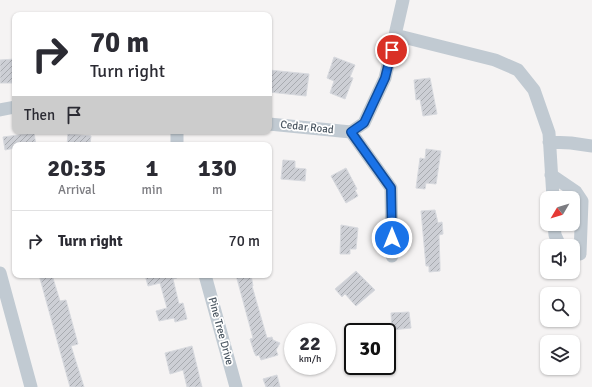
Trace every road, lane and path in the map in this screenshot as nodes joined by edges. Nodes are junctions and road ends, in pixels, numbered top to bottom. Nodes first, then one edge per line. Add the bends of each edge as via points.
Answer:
1 (403, 0) edge
2 (394, 36) junction
3 (12, 108) edge
4 (0, 110) edge
5 (272, 124) edge
6 (351, 132) junction
7 (549, 142) junction
8 (592, 146) edge
9 (551, 175) junction
10 (552, 191) edge
11 (582, 254) edge
12 (392, 256) dead end
13 (0, 273) edge
14 (206, 278) edge
15 (31, 387) edge
16 (236, 387) edge

1 - 2 street
2 - 6 street via 385,78 364,123
2 - 7 street via 495,60 518,70 534,90 549,133
3 - 4 street
5 - 6 street, Cedar Road
6 - 12 street via 391,188
7 - 8 street
7 - 9 street
9 - 10 street
9 - 11 street via 576,192 582,201
13 - 15 street
14 - 16 street, Pine Tree Drive

